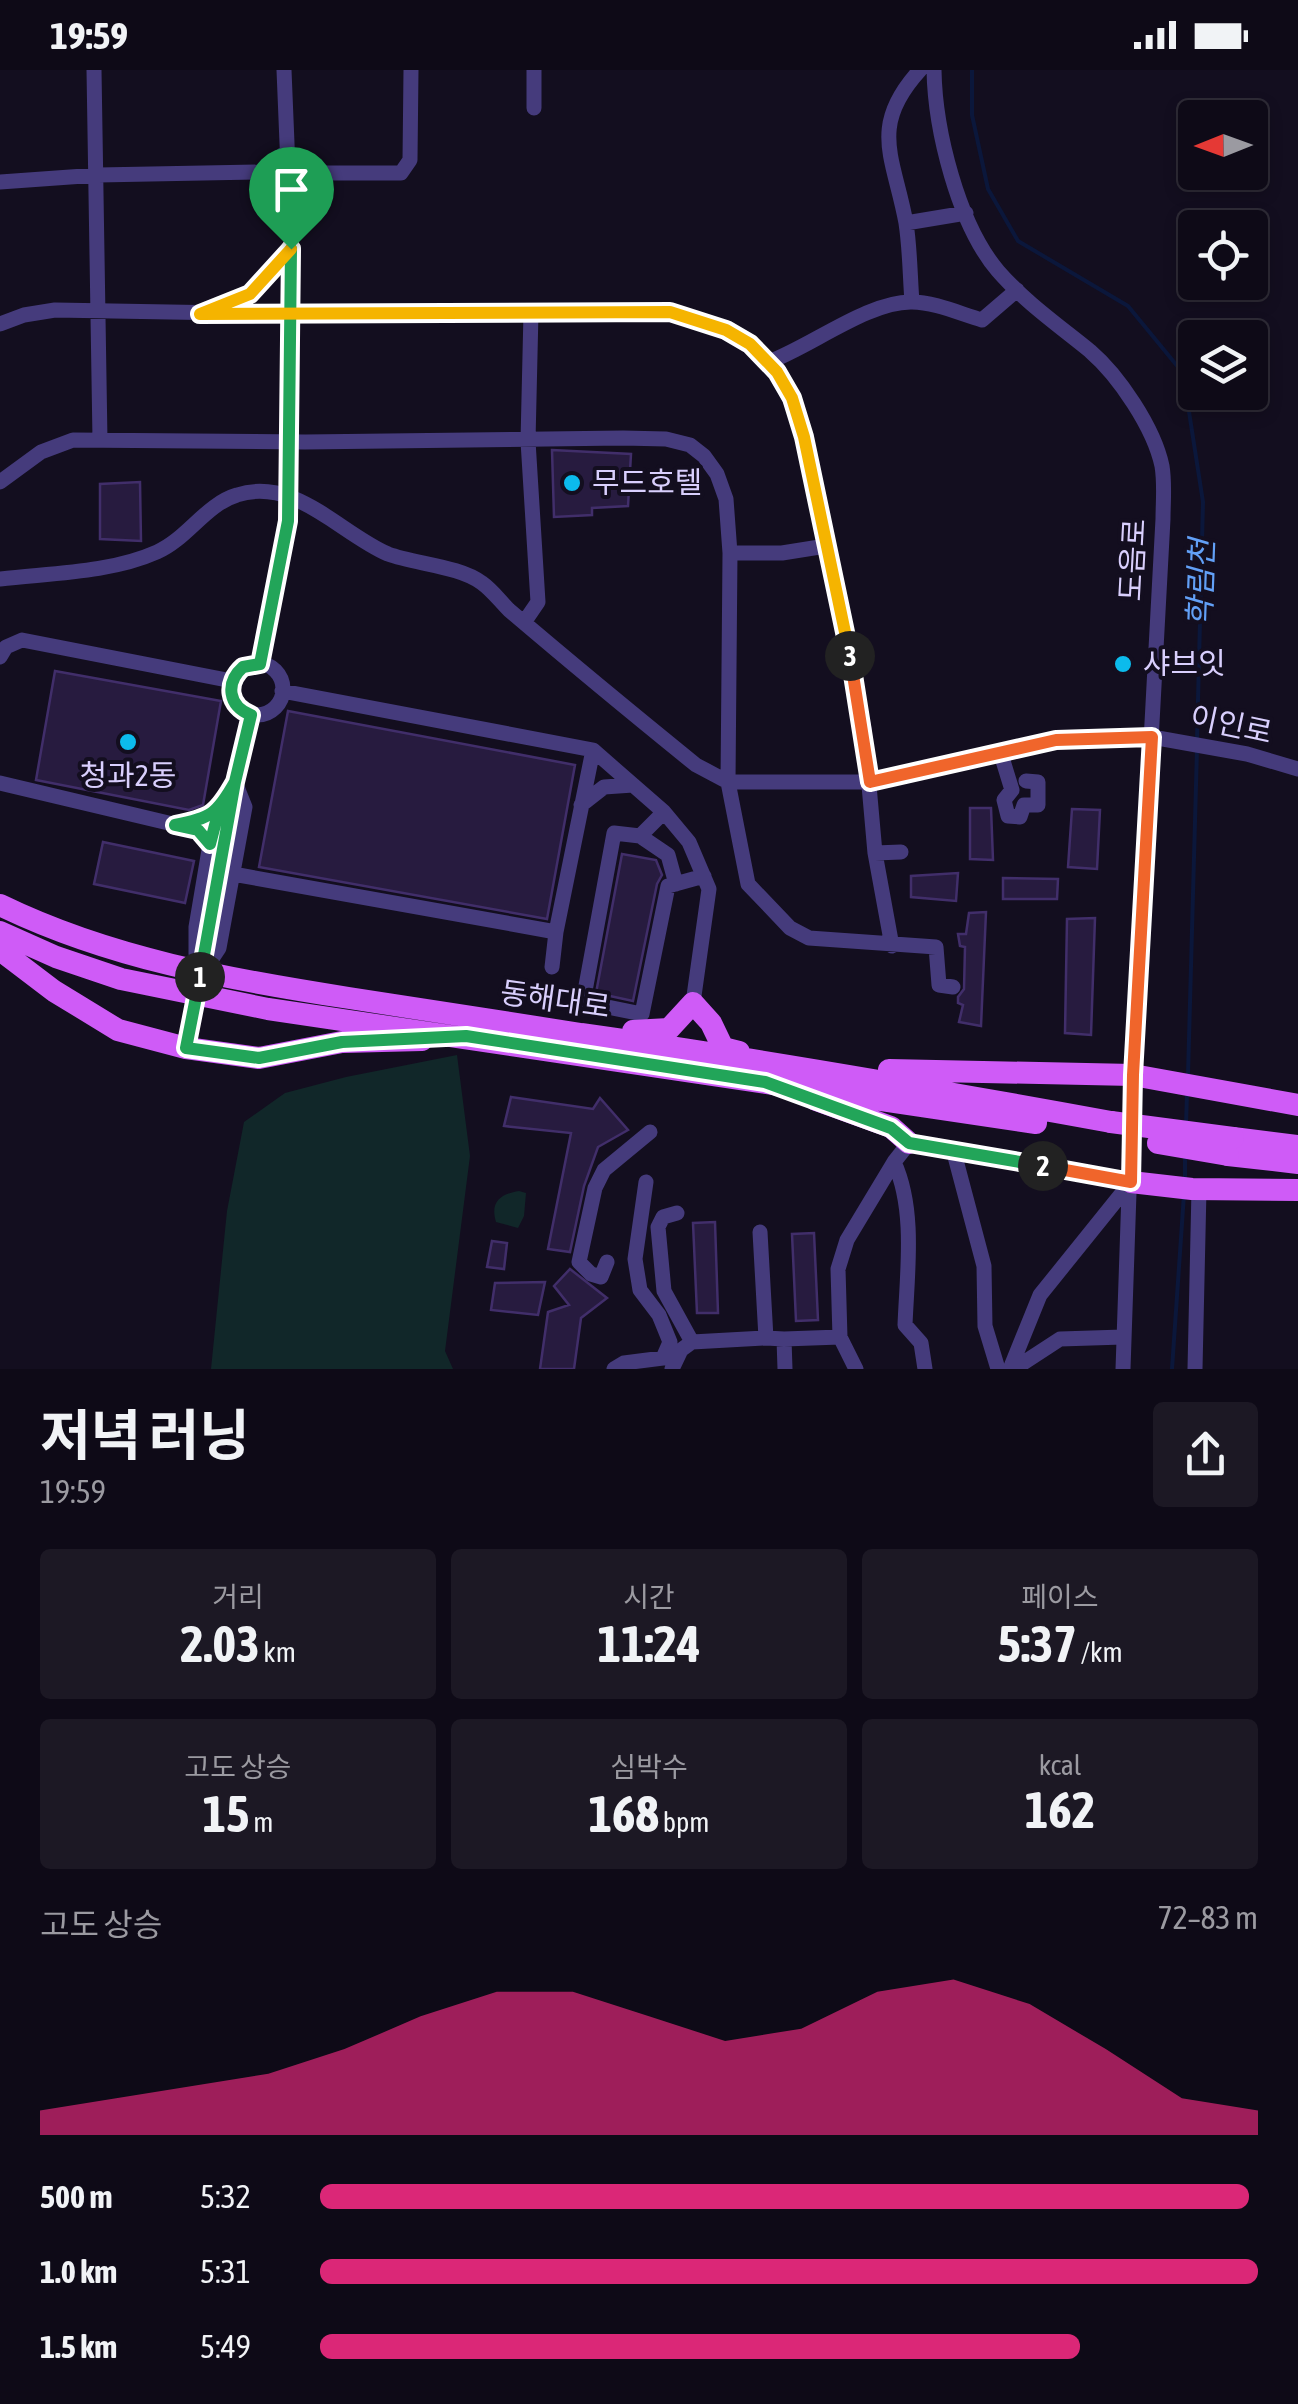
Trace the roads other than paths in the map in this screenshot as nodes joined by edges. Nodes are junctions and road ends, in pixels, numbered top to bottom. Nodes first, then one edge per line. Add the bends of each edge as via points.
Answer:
1 (94, 70) edge
2 (284, 70) edge
3 (411, 70) edge
4 (534, 70) edge
5 (920, 70) edge
6 (934, 70) edge
7 (534, 108) dead end
8 (286, 152) junction
9 (262, 172) junction
10 (307, 173) junction
11 (98, 176) junction
12 (0, 182) edge
13 (288, 196) junction
14 (966, 213) junction
15 (906, 223) junction
16 (291, 249) junction
17 (1018, 290) junction
18 (912, 302) junction
19 (531, 312) junction
20 (98, 313) junction
21 (200, 314) junction
22 (290, 314) junction
23 (0, 324) edge
24 (766, 364) junction
25 (100, 440) junction
26 (528, 441) junction
27 (289, 442) junction
28 (0, 482) edge
29 (288, 498) junction
30 (826, 546) junction
31 (730, 553) junction
32 (0, 579) edge
33 (525, 621) junction
34 (0, 656) edge
35 (260, 664) junction
36 (232, 681) junction
37 (282, 691) junction
38 (251, 715) junction
39 (1152, 737) junction
40 (593, 750) junction
41 (1000, 750) junction
42 (1298, 769) edge
43 (1026, 781) dead end
44 (235, 782) junction
45 (728, 782) junction
46 (870, 782) junction
47 (0, 783) edge
48 (633, 785) junction
49 (581, 804) junction
50 (219, 810) junction
51 (664, 812) junction
52 (175, 825) junction
53 (640, 836) junction
54 (210, 844) junction
55 (901, 852) dead end
56 (876, 853) junction
57 (233, 874) junction
58 (704, 876) junction
59 (676, 884) junction
60 (0, 906) edge
61 (0, 932) edge
62 (556, 932) junction
63 (892, 946) junction
64 (0, 950) edge
65 (196, 954) dead end
66 (213, 957) dead end
67 (552, 967) dead end
68 (953, 987) dead end
69 (694, 1003) junction
70 (579, 1033) junction
71 (466, 1036) junction
72 (186, 1048) junction
73 (796, 1065) junction
74 (1133, 1075) junction
75 (765, 1082) junction
76 (1298, 1105) edge
77 (1111, 1128) junction
78 (650, 1132) dead end
79 (909, 1143) junction
80 (1298, 1146) edge
81 (1231, 1147) junction
82 (953, 1149) junction
83 (894, 1162) junction
84 (1298, 1164) edge
85 (646, 1182) dead end
86 (1131, 1182) junction
87 (1196, 1189) junction
88 (1298, 1190) edge
89 (1298, 1202) edge
90 (677, 1213) dead end
91 (760, 1232) dead end
92 (607, 1262) dead end
93 (840, 1337) junction
94 (1124, 1337) junction
95 (766, 1338) junction
96 (784, 1339) junction
97 (692, 1342) junction
98 (614, 1369) edge
99 (672, 1369) edge
100 (786, 1369) edge
101 (856, 1369) edge
102 (925, 1369) edge
103 (998, 1369) edge
104 (1012, 1369) edge
105 (1123, 1369) edge
106 (1194, 1369) edge

1 - 11 street
2 - 8 street
3 - 10 street via 410,160 401,174
4 - 7 street
5 - 15 street via 888,118
6 - 14 street, 도음로 via 934,110
8 - 9 street
8 - 10 street
8 - 13 street
9 - 11 street
9 - 13 street
10 - 13 street
11 - 12 street
11 - 20 street
13 - 16 street
14 - 15 street
14 - 17 street, 도음로 via 996,268
15 - 18 street
16 - 21 street via 250,294
16 - 22 street
17 - 18 street via 982,320
17 - 39 street, 도음로 via 1094,354 1134,404 1161,464
18 - 24 street via 880,309
19 - 22 street
19 - 24 street via 670,312 726,330
19 - 26 street
20 - 21 street
20 - 23 street via 55,310
20 - 25 street
21 - 22 street
22 - 27 street
24 - 30 street via 792,398
25 - 27 street
25 - 28 street via 52,446
26 - 27 street
26 - 31 street via 638,438 690,445 704,456 726,499
26 - 33 street via 538,602
27 - 29 street
29 - 32 street via 236,495 156,553
29 - 33 street via 389,554 480,580
29 - 35 street
30 - 31 street
30 - 46 street
31 - 45 street
33 - 45 street via 696,765
34 - 36 street via 22,640
35 - 36 street via 243,667
35 - 37 street via 274,670
36 - 38 street via 232,698
37 - 38 street via 269,712
37 - 40 street
38 - 44 street
39 - 41 street, 이인로 via 1056,740
39 - 42 street, 이인로
39 - 74 street, 도음로
40 - 48 street
40 - 49 street
41 - 43 street via 1012,790 1004,800 1008,816 1020,817 1024,804 1038,805 1038,782
41 - 46 street, 이인로
44 - 50 street
44 - 57 street via 245,806
44 - 72 street, bridge
45 - 46 street, 이인로
45 - 63 street via 748,884 764,904 809,938
46 - 56 street
47 - 52 street
48 - 49 street via 604,786
48 - 51 street
49 - 62 street via 564,847
50 - 52 street
50 - 54 street
51 - 53 street
51 - 58 street via 689,842
52 - 54 street via 198,830
53 - 59 street via 668,854
53 - 59 street via 614,833 583,1002 642,1014 668,886
54 - 65 street
55 - 56 street
56 - 63 street
57 - 62 street
57 - 66 street
58 - 59 street
58 - 69 street via 709,889
60 - 70 main road, 동해대로 via 159,964 227,979
61 - 71 main road via 121,979 268,1009
62 - 67 street
63 - 68 street via 936,947 939,985
64 - 72 main road via 118,1030
69 - 70 main road via 669,1030
69 - 73 main road via 723,1048
70 - 73 main road, 동해대로
71 - 72 main road via 342,1042 259,1058
71 - 75 main road
73 - 74 main road
73 - 77 main road, 동해대로
74 - 76 main road
74 - 86 street, 도음로
75 - 77 main road
75 - 79 main road via 891,1128
77 - 81 main road, bridge
78 - 92 street via 604,1170 595,1188 580,1262 601,1277
79 - 82 street
79 - 83 street
80 - 81 main road
81 - 84 main road
82 - 86 street
82 - 103 street via 984,1266 985,1326
83 - 93 street via 847,1240 838,1269
83 - 102 street via 903,1182 908,1251 905,1326 921,1343
85 - 98 street via 635,1258 640,1290 670,1342 664,1358
86 - 87 main road
86 - 94 street, 도음로
86 - 104 street via 1040,1296
87 - 88 main road
87 - 89 street
87 - 106 street
90 - 97 street via 663,1217 658,1227 664,1291
91 - 95 street
93 - 96 street
93 - 101 street
94 - 104 street via 1060,1338
94 - 105 street, 도음로
95 - 96 street
95 - 97 street
96 - 100 street
97 - 99 street

